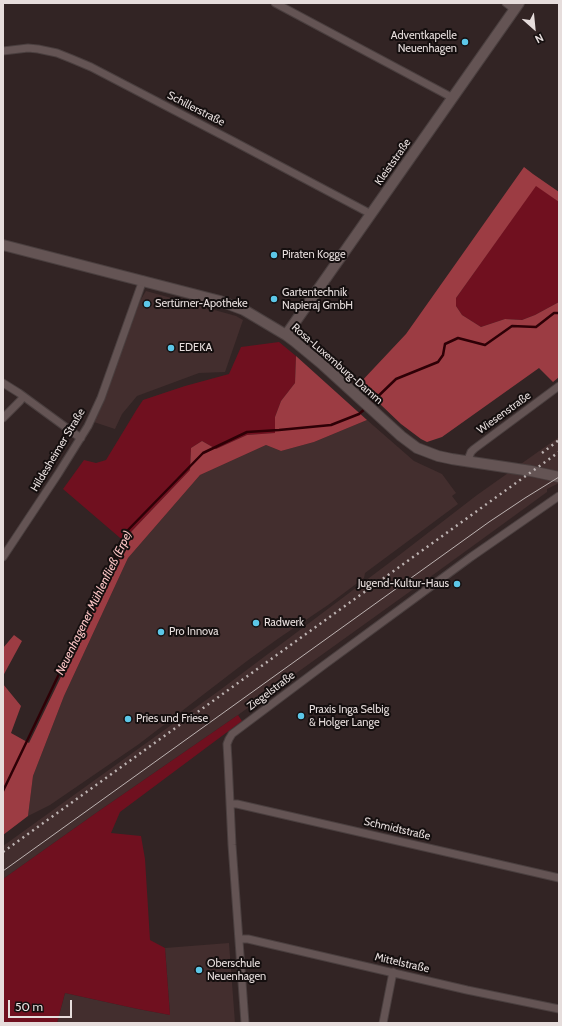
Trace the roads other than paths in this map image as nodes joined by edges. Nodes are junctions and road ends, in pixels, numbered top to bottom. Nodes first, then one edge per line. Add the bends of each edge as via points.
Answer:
1 (275, 3) edge
2 (513, 5) edge
3 (3, 51) edge
4 (452, 98) junction
5 (371, 214) junction
6 (3, 244) edge
7 (143, 280) junction
8 (286, 335) junction
9 (3, 383) edge
10 (559, 386) edge
11 (23, 397) junction
12 (3, 418) edge
13 (81, 438) junction
14 (467, 462) junction
15 (559, 477) edge
16 (559, 496) edge
17 (3, 557) edge
18 (230, 804) junction
19 (559, 878) edge
20 (239, 939) junction
21 (393, 972) junction
22 (559, 1009) edge
23 (245, 1023) edge
24 (383, 1023) edge

1 - 4 street
2 - 4 main road, Kleiststraße
3 - 5 street, Schillerstraße via 38,49 72,58
4 - 5 main road, Kleiststraße
5 - 8 main road, Kleiststraße
6 - 7 main road, Rosa-Luxemburg-Damm
7 - 8 main road, Rosa-Luxemburg-Damm via 250,312
7 - 13 street, Hildesheimer Straße via 101,398
8 - 14 main road, Rosa-Luxemburg-Damm via 417,448 438,456
9 - 11 street
10 - 14 street, Wiesenstraße via 470,452
11 - 12 street
11 - 13 street
13 - 17 street, Hildesheimer Straße
14 - 15 main road, Rosa-Luxemburg-Damm
16 - 18 street, Ziegelstraße via 232,734 227,744
18 - 19 street, Schmidtstraße
18 - 20 street, Ziegelstraße
20 - 21 street, Mittelstraße
20 - 23 street, Ziegelstraße
21 - 22 street, Mittelstraße
21 - 24 street

